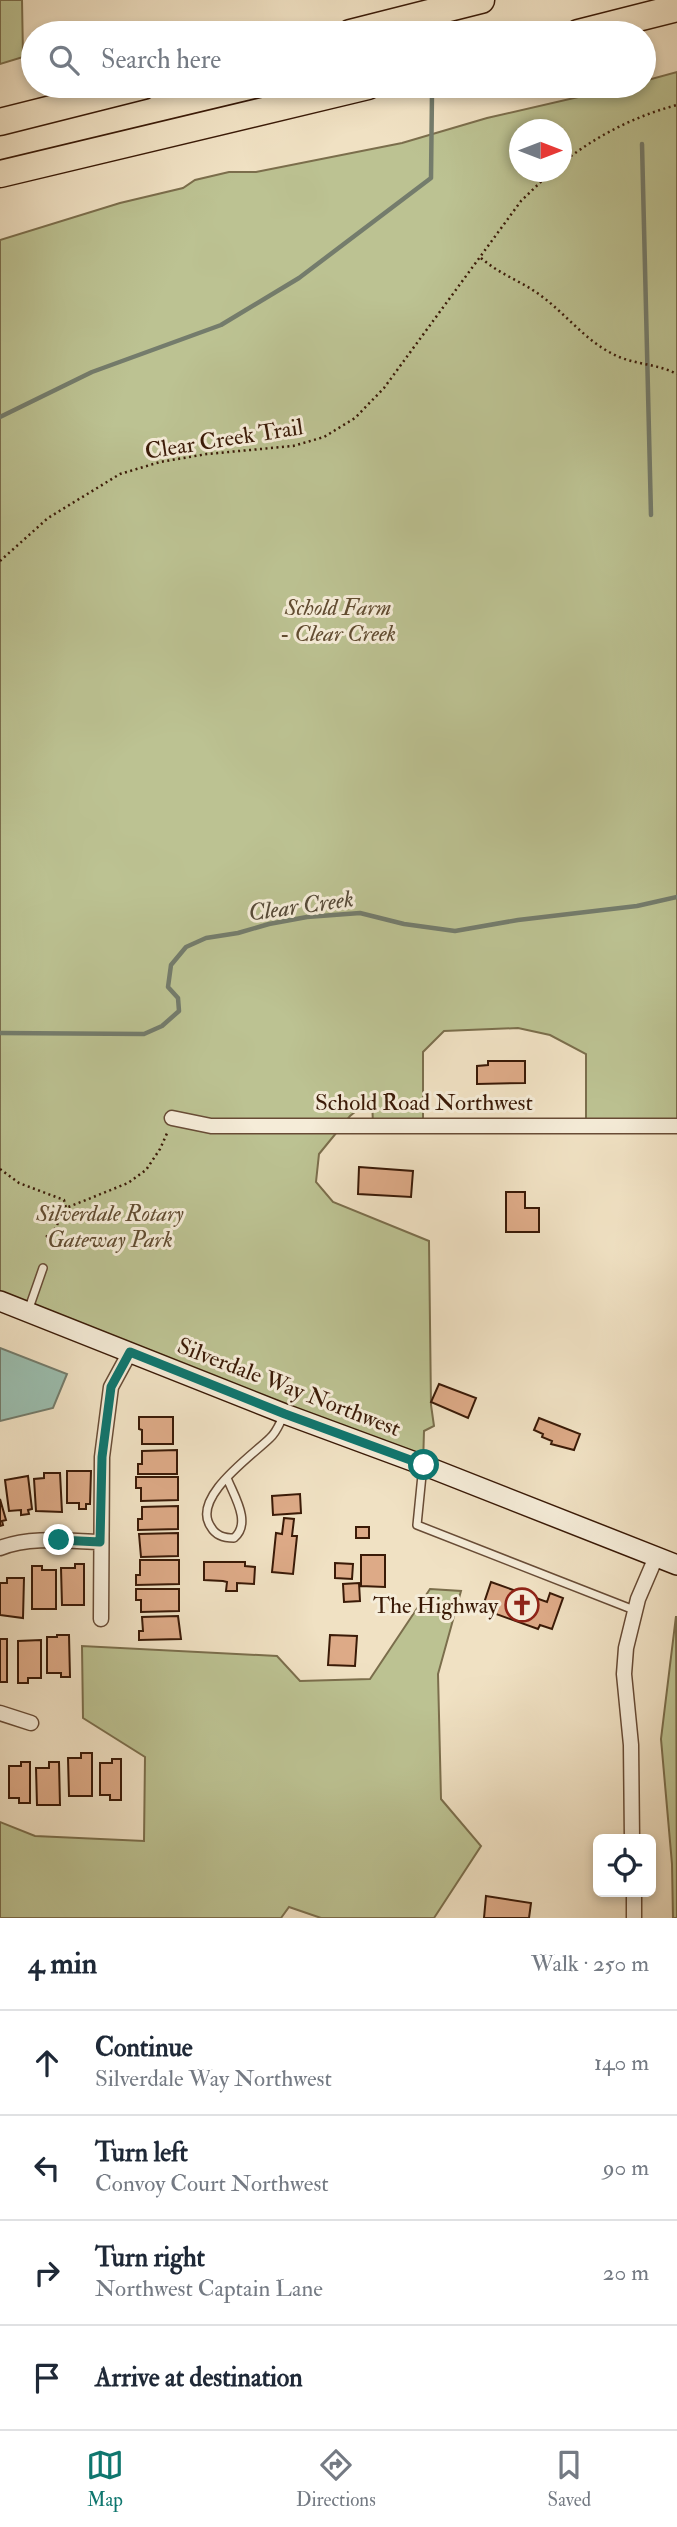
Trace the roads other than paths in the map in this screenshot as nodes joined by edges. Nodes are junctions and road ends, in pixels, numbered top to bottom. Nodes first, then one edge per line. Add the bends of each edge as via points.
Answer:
1 (481, 0) edge
2 (677, 8) edge
3 (398, 21) edge
4 (626, 21) edge
5 (95, 98) edge
6 (318, 98) edge
7 (0, 122) edge
8 (0, 174) edge
9 (172, 1118) road end
10 (677, 1126) edge
11 (43, 1268) dead end
12 (0, 1301) edge
13 (28, 1312) junction
14 (130, 1352) junction
15 (285, 1414) junction
16 (424, 1465) junction
17 (227, 1478) junction
18 (100, 1542) junction
19 (0, 1548) edge
20 (656, 1557) junction
21 (677, 1565) edge
22 (634, 1611) junction
23 (101, 1619) dead end
24 (0, 1713) edge
25 (32, 1723) dead end
26 (632, 1834) edge
27 (634, 1897) edge
28 (634, 1918) edge

1 - 3 highway
2 - 4 highway
5 - 7 highway
6 - 8 highway
9 - 10 street, Schold Road Northwest via 211,1126
11 - 13 lane
12 - 13 main road, Silverdale Way Northwest
13 - 14 main road, Silverdale Way Northwest
14 - 15 main road, Silverdale Way Northwest
14 - 18 street via 111,1387 102,1457
15 - 16 main road, Silverdale Way Northwest
15 - 17 lane via 273,1436
16 - 20 main road, Silverdale Way Northwest
16 - 22 lane via 417,1525
17 - 17 lane via 207,1510 208,1524 216,1534 234,1538 242,1524
18 - 19 street via 13,1543
18 - 23 street
20 - 21 main road, Silverdale Way Northwest
20 - 22 street
22 - 26 street via 624,1674
24 - 25 street
27 - 28 street

